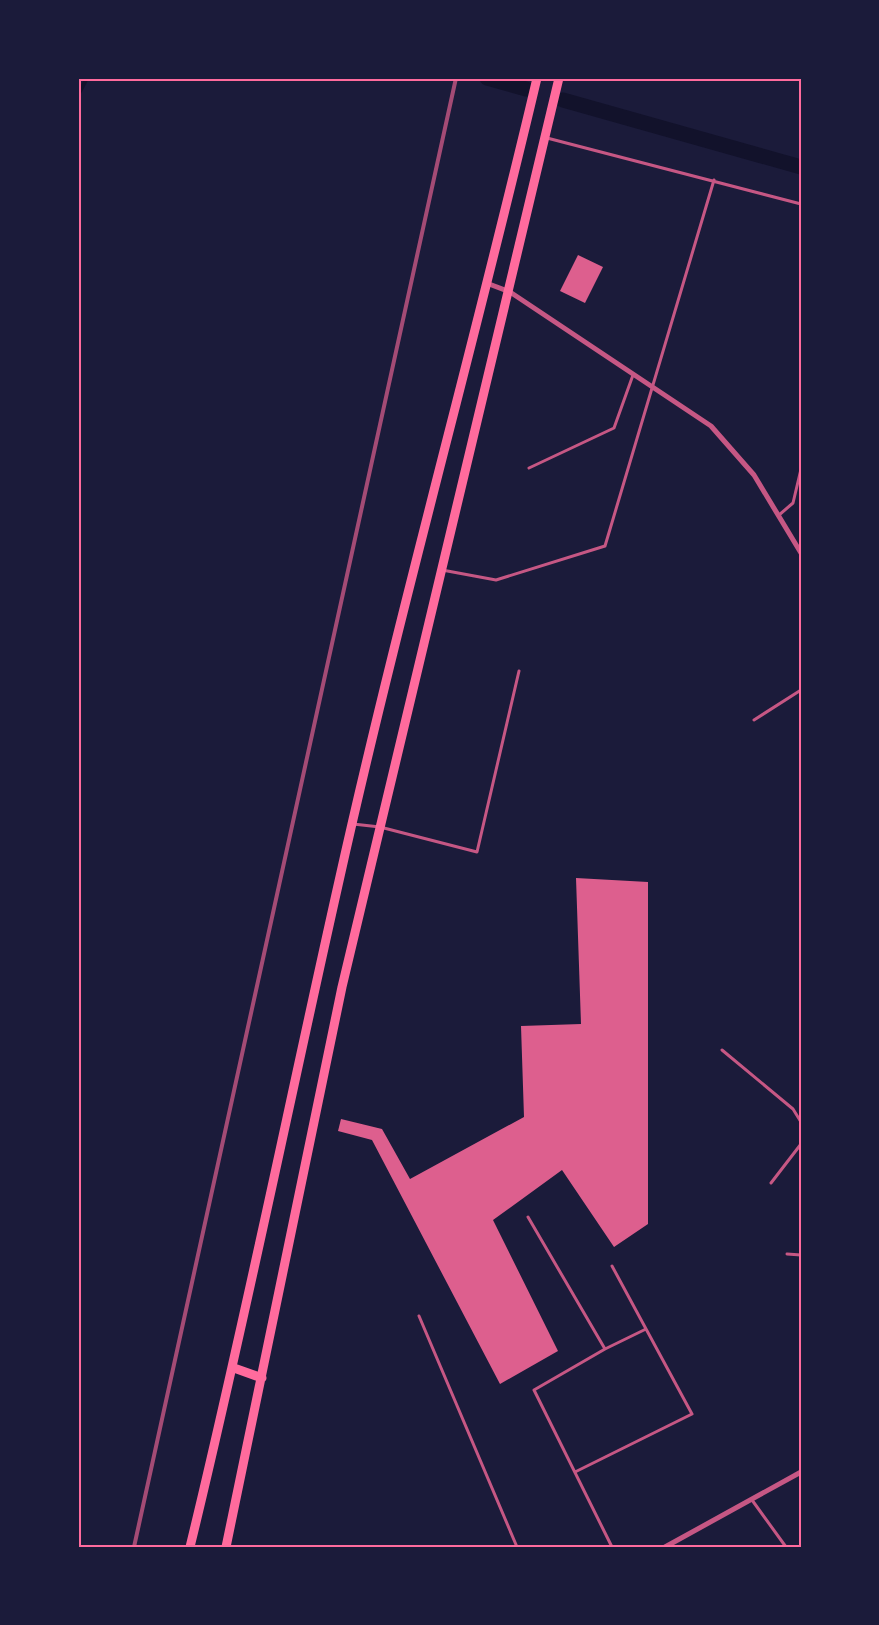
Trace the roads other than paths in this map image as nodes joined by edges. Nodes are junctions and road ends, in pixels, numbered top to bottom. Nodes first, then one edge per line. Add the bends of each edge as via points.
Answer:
1 (537, 78) edge
2 (560, 78) edge
3 (546, 138) junction
4 (714, 180) junction
5 (801, 204) edge
6 (489, 284) junction
7 (510, 292) junction
8 (633, 373) junction
9 (654, 387) junction
10 (529, 468) dead end
11 (801, 469) edge
12 (779, 515) junction
13 (801, 553) edge
14 (441, 569) junction
15 (519, 671) dead end
16 (801, 690) edge
17 (754, 720) dead end
18 (352, 824) junction
19 (380, 827) junction
20 (722, 1050) dead end
21 (801, 1122) edge
22 (801, 1144) edge
23 (771, 1183) dead end
24 (528, 1217) dead end
25 (787, 1254) dead end
26 (801, 1255) edge
27 (612, 1266) dead end
28 (419, 1316) dead end
29 (646, 1329) junction
30 (605, 1349) junction
31 (234, 1368) junction
32 (262, 1378) junction
33 (575, 1472) junction
34 (801, 1472) edge
35 (751, 1498) junction
36 (666, 1546) edge
37 (190, 1547) edge
38 (226, 1547) edge
39 (517, 1547) edge
40 (612, 1547) edge
41 (786, 1547) edge

1 - 6 main road
2 - 3 main road
3 - 4 lane
3 - 7 main road
4 - 5 lane
4 - 9 lane
6 - 7 street
6 - 18 main road via 419,542
7 - 8 street
7 - 14 main road
8 - 9 street
8 - 10 lane via 614,428
9 - 12 street via 711,426 754,475
9 - 14 lane via 605,546 496,580
11 - 12 lane via 793,503
12 - 13 street
14 - 19 main road
15 - 19 lane via 477,852
16 - 17 lane
18 - 19 lane
18 - 31 main road
19 - 32 main road via 339,999
20 - 21 lane via 793,1109
22 - 23 lane
24 - 30 lane
25 - 26 lane
27 - 29 lane
28 - 39 lane
29 - 30 lane
29 - 33 lane via 692,1414
30 - 33 lane via 534,1390
31 - 32 main road
31 - 37 main road
32 - 38 main road
33 - 40 lane
34 - 35 street
35 - 36 street
35 - 41 lane

